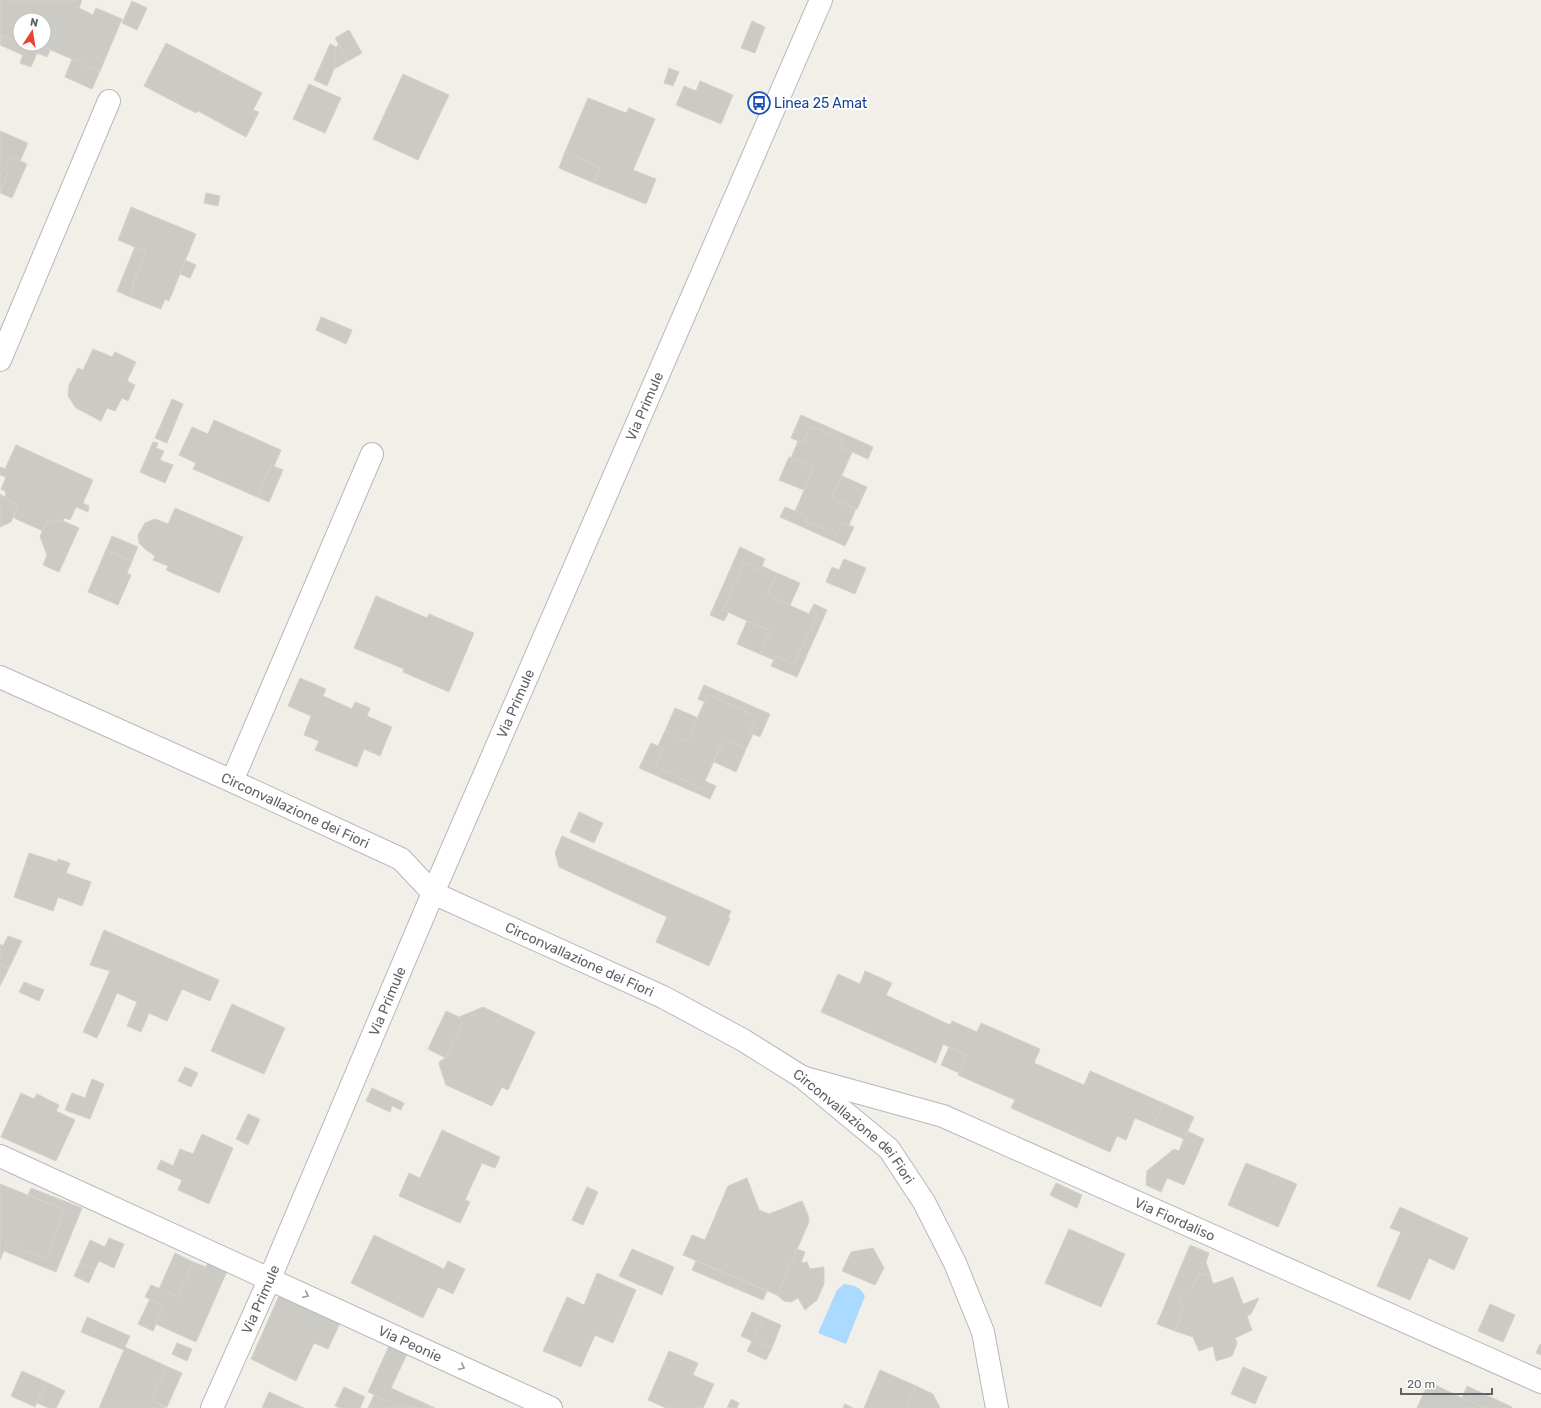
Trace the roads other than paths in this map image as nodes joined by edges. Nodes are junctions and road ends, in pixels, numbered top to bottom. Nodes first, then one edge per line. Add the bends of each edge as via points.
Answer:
1 (822, 0) edge
2 (109, 101) dead end
3 (0, 360) edge
4 (372, 454) dead end
5 (0, 677) edge
6 (232, 780) junction
7 (433, 893) junction
8 (802, 1077) junction
9 (0, 1156) edge
10 (270, 1278) junction
11 (1541, 1382) edge
12 (212, 1408) edge
13 (551, 1408) edge
14 (997, 1408) edge

1 - 7 street, Via Primule
2 - 3 street
4 - 6 street
5 - 6 street, Circonvallazione dei Fiori
6 - 7 street, Circonvallazione dei Fiori via 401,859
7 - 8 street, Circonvallazione dei Fiori via 662,997 743,1040
7 - 10 street, Via Primule
8 - 11 street, Via Fiordaliso via 943,1116
8 - 14 street, Circonvallazione dei Fiori via 889,1149 924,1202 955,1263 983,1332
9 - 10 street, Via Peonie
10 - 12 street, Via Primule
10 -> 13 street, Via Peonie

